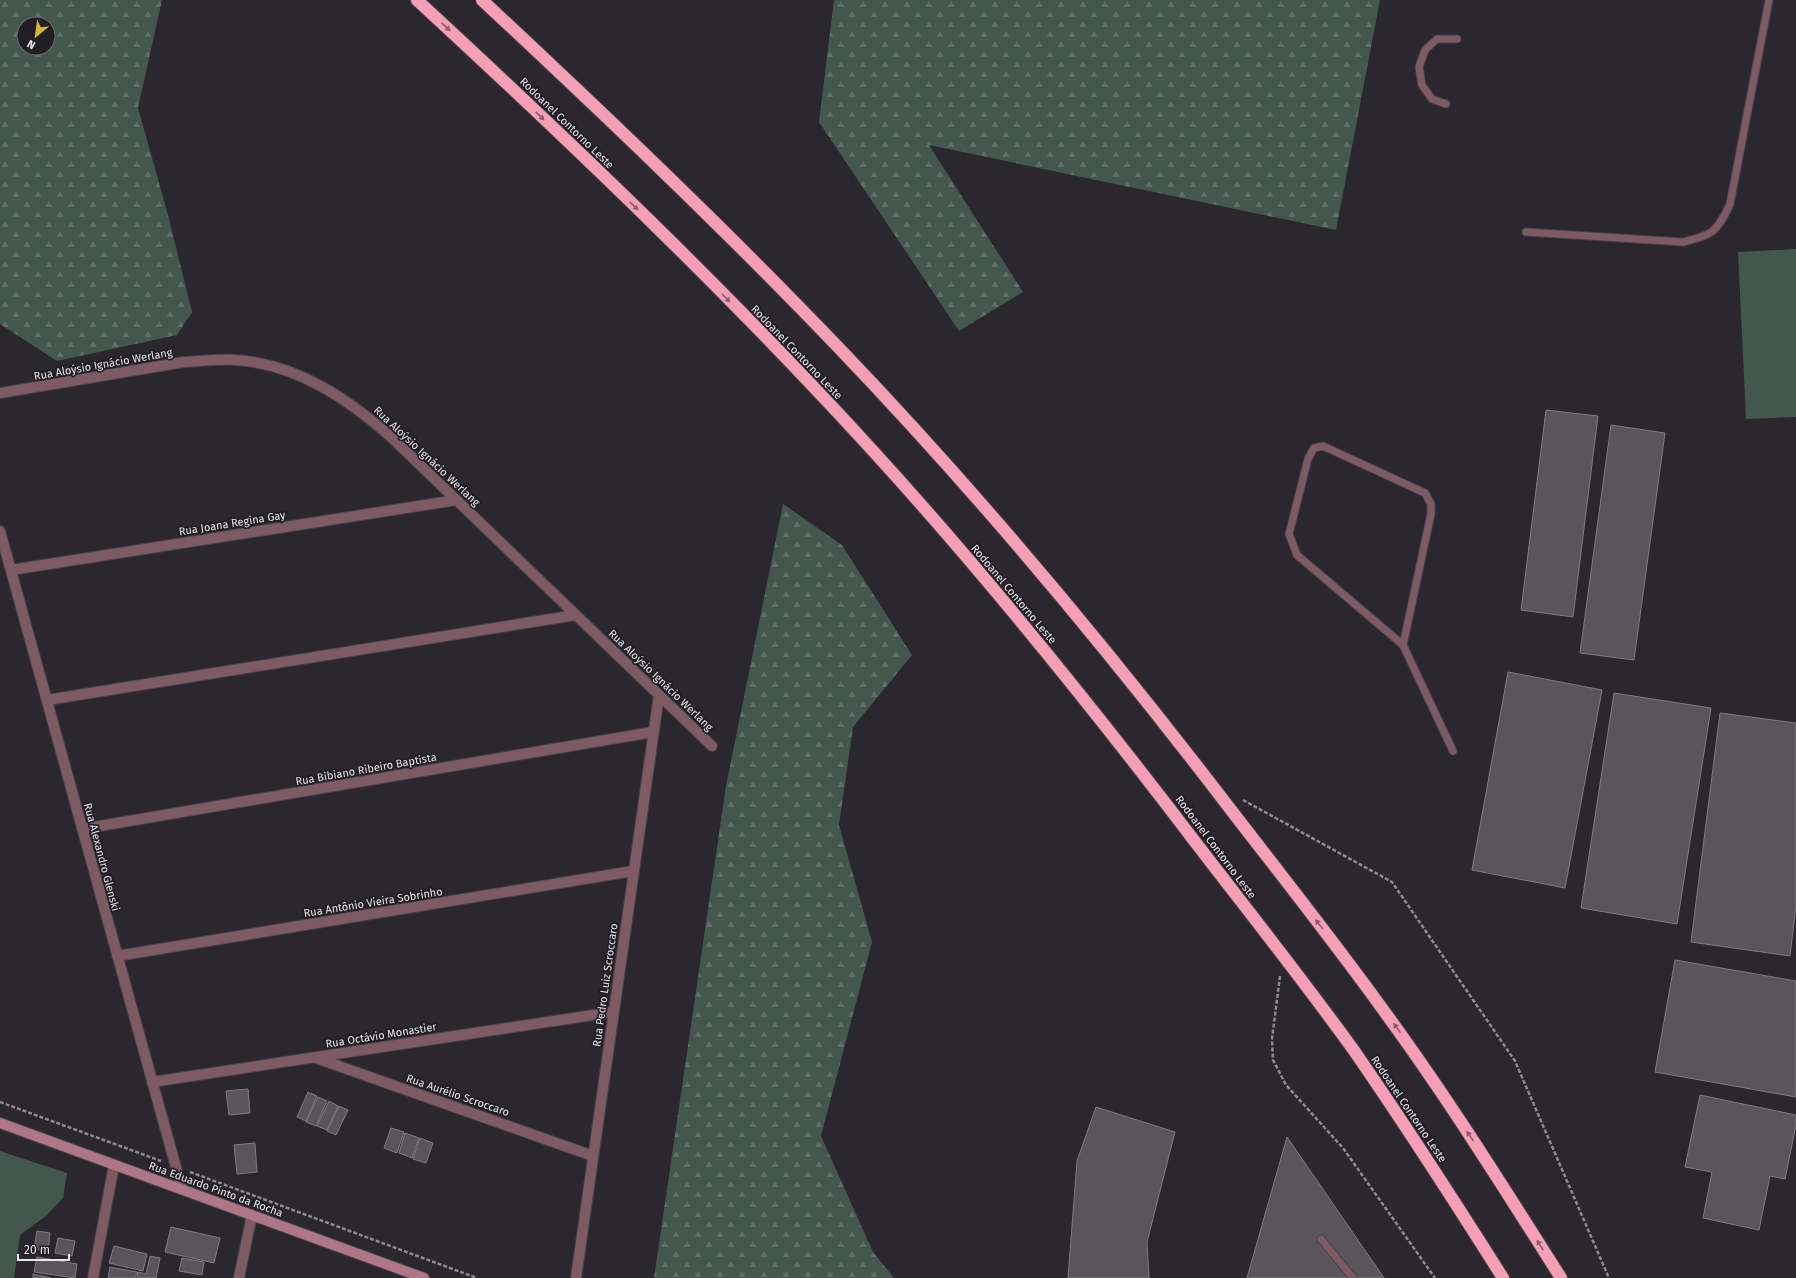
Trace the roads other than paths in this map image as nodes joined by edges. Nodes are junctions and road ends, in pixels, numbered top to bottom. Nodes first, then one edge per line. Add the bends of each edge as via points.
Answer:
1 (417, 0) edge
2 (482, 0) edge
3 (1768, 0) edge
4 (1457, 39) dead end
5 (1446, 104) dead end
6 (1526, 232) dead end
7 (0, 393) edge
8 (457, 500) junction
9 (0, 531) edge
10 (11, 570) junction
11 (576, 615) junction
12 (1403, 645) junction
13 (659, 695) junction
14 (47, 700) junction
15 (653, 732) junction
16 (712, 746) dead end
17 (1453, 751) dead end
18 (82, 829) junction
19 (633, 871) junction
20 (118, 956) junction
21 (614, 1012) junction
22 (314, 1058) junction
23 (152, 1082) junction
24 (0, 1123) edge
25 (593, 1156) junction
26 (114, 1165) junction
27 (182, 1190) junction
28 (252, 1215) junction
29 (1321, 1239) dead end
30 (92, 1278) edge
31 (239, 1278) edge
32 (424, 1278) edge
33 (576, 1278) edge
34 (1353, 1278) edge
35 (1503, 1278) edge
36 (1561, 1278) edge

1 -> 35 highway, Rodoanel Contorno Leste via 660,231 809,383 874,452 1010,609 1088,704 1352,1048
36 -> 2 highway via 1475,1144 1386,1013 1153,708 1083,624 840,349 625,133
3 - 6 lane via 1730,204 1722,222 1707,236 1683,242
4 - 5 lane via 1437,40 1425,50 1419,67 1422,85 1432,99
7 - 8 street, Rua Aloýsio Ignácio Werlang via 184,362 235,360 262,364 288,371 316,383 358,409 392,437
8 - 10 street, Rua Joana Regina Gay
8 - 11 street, Rua Aloýsio Ignácio Werlang
9 - 10 street, Rua Alexandro Glenski
10 - 14 street, Rua Alexandro Glenski
11 - 13 street, Rua Aloýsio Ignácio Werlang
11 - 14 street
12 - 12 lane via 1297,555 1289,534 1308,459 1314,448 1323,446 1412,487 1424,493 1431,504
12 - 17 lane
13 - 15 street, Rua Pedro Luiz Scroccaro
13 - 16 street, Rua Aloýsio Ignácio Werlang
14 - 18 street, Rua Alexandro Glenski
15 - 18 street, Rua Bibiano Ribeiro Baptista
15 - 19 street, Rua Pedro Luiz Scroccaro
18 - 20 street, Rua Alexandro Glenski
19 - 20 street, Rua Antônio Vieira Sobrinho
19 - 21 street, Rua Pedro Luiz Scroccaro
20 - 23 street, Rua Alexandro Glenski
21 - 22 street, Rua Octávio Monastier
21 - 25 street, Rua Pedro Luiz Scroccaro
22 - 23 street, Rua Octávio Monastier
22 - 25 street, Rua Aurélio Scroccaro
23 - 27 street, Rua Alexandro Glenski
24 - 26 main road, Rua Eduardo Pinto da Rocha
25 - 33 street, Rua Pedro Luiz Scroccaro
26 - 27 main road, Rua Eduardo Pinto da Rocha
26 - 30 street
27 - 28 main road, Rua Eduardo Pinto da Rocha
28 - 31 street
28 - 32 main road, Rua Eduardo Pinto da Rocha
29 - 34 lane

